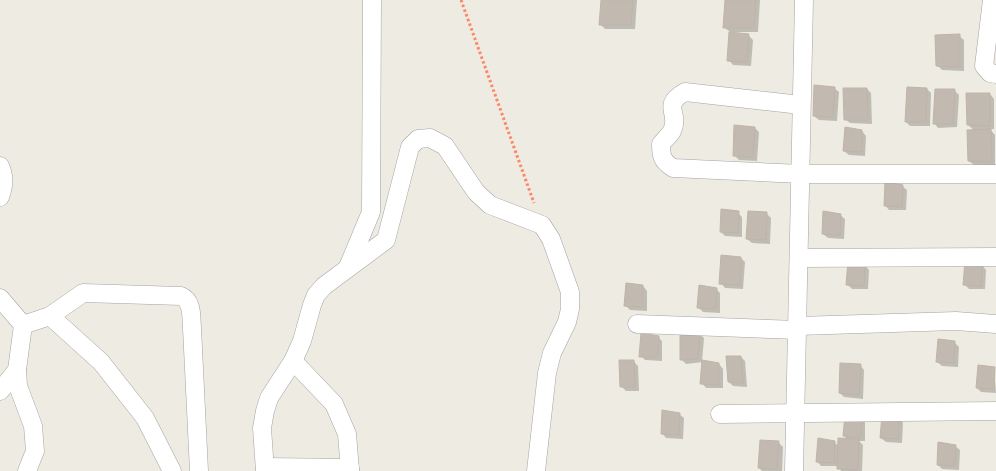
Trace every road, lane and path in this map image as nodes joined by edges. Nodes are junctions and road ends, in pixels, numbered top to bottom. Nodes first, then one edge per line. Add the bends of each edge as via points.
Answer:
1 (372, 0) edge
2 (461, 0) edge
3 (804, 0) edge
4 (992, 0) edge
5 (996, 74) edge
6 (801, 105) junction
7 (0, 166) edge
8 (802, 174) junction
9 (996, 174) edge
10 (0, 197) edge
11 (542, 225) junction
12 (996, 257) edge
13 (800, 258) junction
14 (348, 268) junction
15 (0, 298) edge
16 (50, 316) junction
17 (636, 324) dead end
18 (996, 324) edge
19 (23, 325) junction
20 (798, 328) junction
21 (293, 361) junction
22 (17, 370) junction
23 (0, 391) edge
24 (996, 411) edge
25 (720, 414) dead end
26 (796, 414) junction
27 (265, 469) edge
28 (350, 469) edge
29 (28, 471) edge
30 (172, 471) edge
31 (199, 471) edge
32 (536, 471) edge
33 (794, 471) edge

1 - 14 street via 371,212
2 - 11 path
3 - 6 street
4 - 5 street via 984,66
6 - 8 street
6 - 8 street via 686,92 675,98 671,105 672,131 661,144 661,149 664,162 673,168
7 - 10 street via 4,187
8 - 9 street
8 - 13 street
11 - 14 street via 490,205 476,192 445,146 430,138 418,139 410,147 406,159 386,240
11 - 32 street via 551,239 570,292 566,322 547,373
12 - 13 street
13 - 20 street
14 - 21 street via 316,295
15 - 19 street
16 - 19 street
16 - 30 street via 101,362 140,411
16 - 31 street via 83,293 181,296 187,300 192,328
17 - 20 street
18 - 20 street via 956,321
19 - 22 street
20 - 26 street
21 - 27 street via 265,411 262,428
21 - 28 street via 334,404 347,434
22 - 23 street
22 - 29 street via 18,386 33,426 35,450
24 - 26 street
25 - 26 street
26 - 33 street
27 - 28 street

